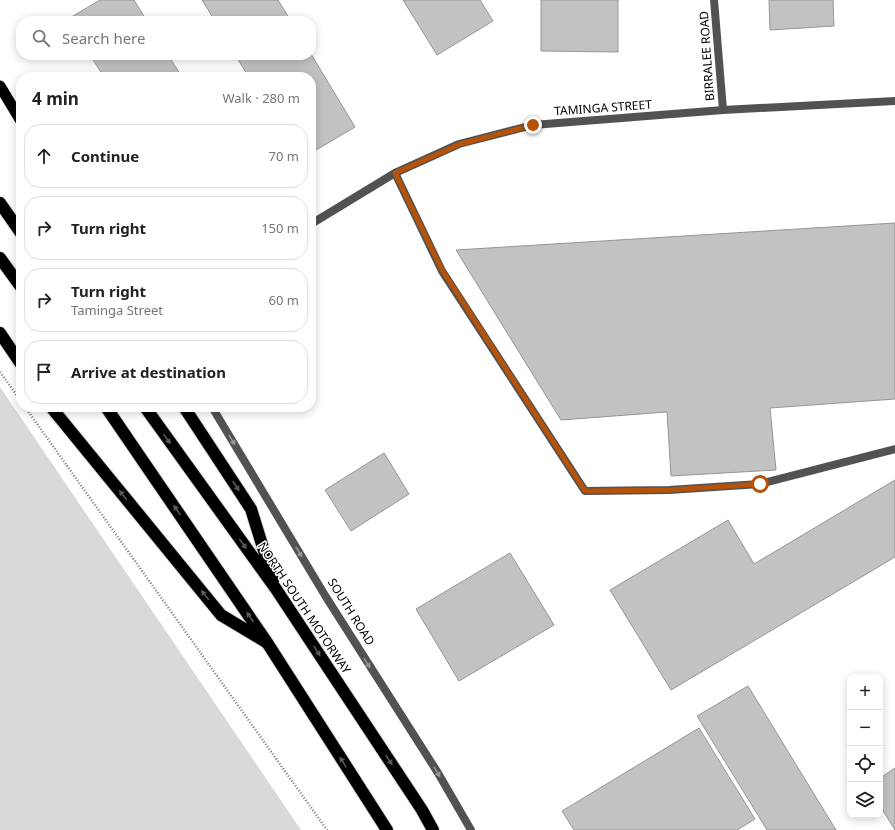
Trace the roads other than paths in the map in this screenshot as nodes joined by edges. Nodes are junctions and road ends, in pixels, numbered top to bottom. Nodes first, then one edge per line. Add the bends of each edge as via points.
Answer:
1 (714, 0) edge
2 (0, 86) edge
3 (895, 101) edge
4 (723, 110) junction
5 (16, 113) edge
6 (395, 173) junction
7 (0, 203) edge
8 (316, 221) edge
9 (16, 226) edge
10 (0, 258) edge
11 (16, 280) edge
12 (0, 333) edge
13 (16, 357) edge
14 (55, 412) edge
15 (109, 412) edge
16 (149, 412) edge
17 (187, 412) edge
18 (215, 412) edge
19 (895, 449) edge
20 (276, 589) junction
21 (268, 644) junction
22 (387, 830) edge
23 (433, 830) edge
24 (471, 830) edge

1 - 4 street, BIRRALEE ROAD
2 - 5 highway
3 - 4 street, TAMINGA STREET
4 - 6 street, TAMINGA STREET via 533,125 460,144
6 - 8 street, TAMINGA STREET
6 - 19 street via 442,270 585,491 669,490 760,484
7 - 9 highway
10 - 11 highway
12 - 13 highway
21 -> 14 highway via 221,615
21 -> 15 highway
16 -> 20 highway, NORTH SOUTH MOTORWAY
17 -> 20 highway via 251,510
18 -> 24 street, SOUTH ROAD
20 -> 23 highway, NORTH SOUTH MOTORWAY
22 -> 21 highway

